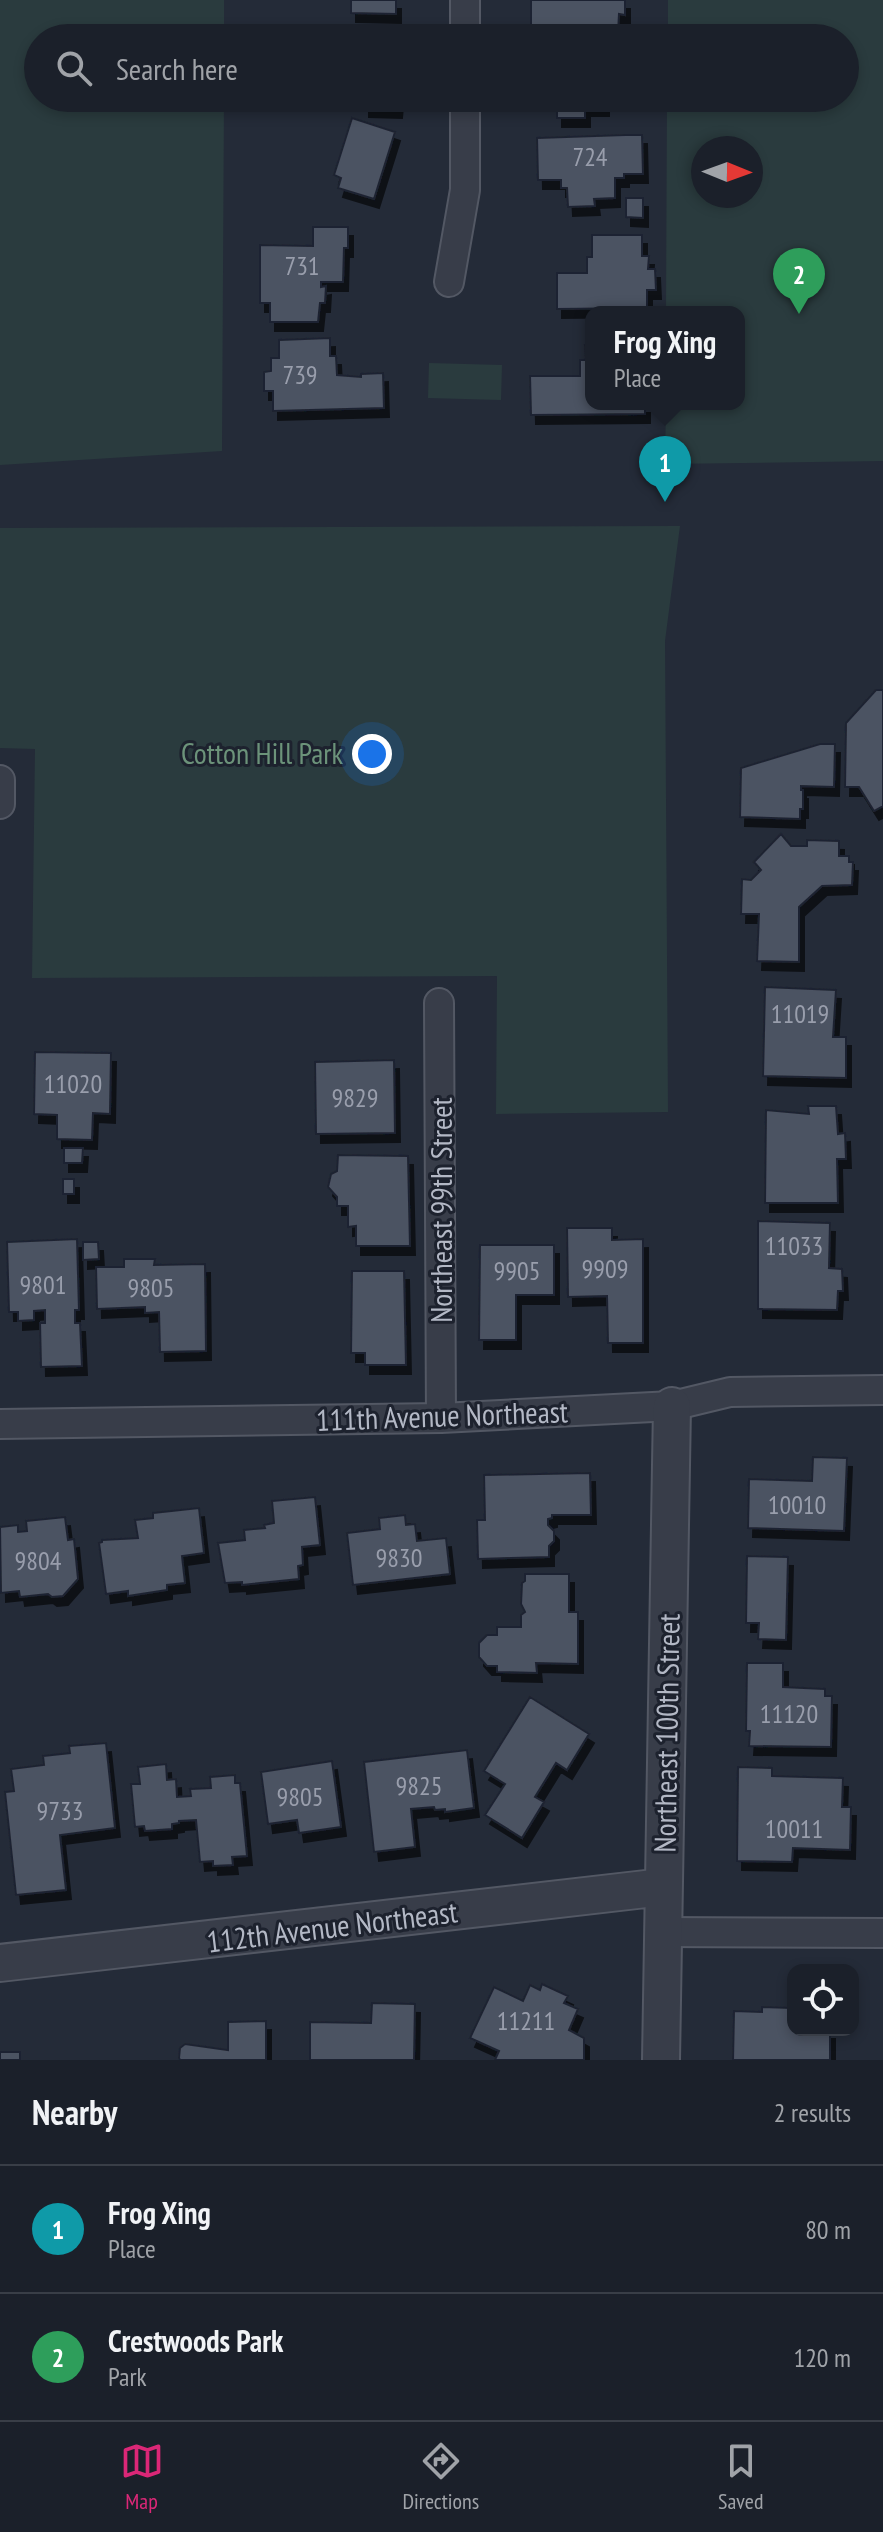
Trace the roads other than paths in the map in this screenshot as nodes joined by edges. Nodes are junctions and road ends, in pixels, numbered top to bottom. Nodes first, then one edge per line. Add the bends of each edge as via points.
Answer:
1 (465, 0) edge
2 (465, 24) edge
3 (465, 112) edge
4 (449, 282) dead end
5 (0, 780) edge
6 (0, 804) edge
7 (439, 1003) dead end
8 (883, 1390) edge
9 (672, 1406) junction
10 (441, 1418) junction
11 (0, 1424) edge
12 (663, 1887) junction
13 (662, 1932) junction
14 (883, 1933) edge
15 (0, 1963) edge
16 (661, 2060) edge

1 - 2 street
3 - 4 street via 465,190
5 - 6 street
7 - 10 street, Northeast 99th Street
8 - 9 street, 111th Avenue Northeast via 730,1392
9 - 10 street, 111th Avenue Northeast
9 - 12 street, Northeast 100th Street
10 - 11 street, 111th Avenue Northeast
12 - 13 street, Northeast 100th Street
12 - 15 street, 112th Avenue Northeast
13 - 14 street
13 - 16 street, Northeast 100th Street

